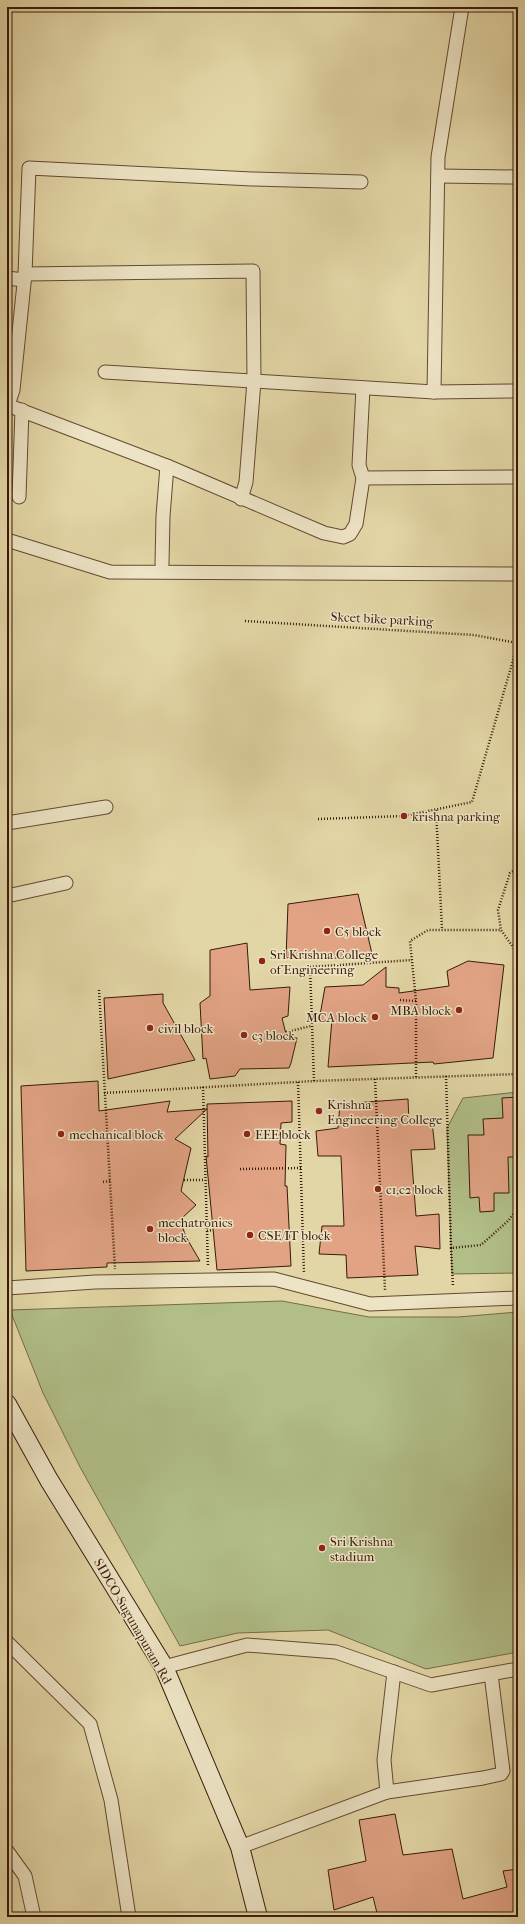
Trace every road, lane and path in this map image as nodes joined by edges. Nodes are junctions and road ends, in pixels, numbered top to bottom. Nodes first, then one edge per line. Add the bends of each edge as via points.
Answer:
1 (462, 7) edge
2 (438, 176) junction
3 (518, 177) edge
4 (361, 182) dead end
5 (24, 277) junction
6 (7, 278) edge
7 (105, 372) dead end
8 (254, 381) junction
9 (363, 388) junction
10 (517, 391) edge
11 (434, 392) junction
12 (7, 405) edge
13 (22, 410) junction
14 (167, 466) junction
15 (518, 477) edge
16 (363, 478) junction
17 (19, 497) dead end
18 (241, 499) junction
19 (7, 540) edge
20 (162, 564) dead end
21 (518, 574) edge
22 (245, 620) dead end
23 (518, 643) edge
24 (106, 806) dead end
25 (436, 810) junction
26 (318, 819) dead end
27 (7, 822) edge
28 (518, 868) edge
29 (66, 883) dead end
30 (7, 896) edge
31 (442, 929) junction
32 (501, 930) junction
33 (518, 954) edge
34 (412, 960) junction
35 (98, 990) dead end
36 (400, 1000) dead end
37 (416, 1001) junction
38 (311, 1026) junction
39 (286, 1032) dead end
40 (518, 1074) edge
41 (446, 1076) junction
42 (416, 1077) junction
43 (375, 1079) junction
44 (314, 1081) junction
45 (298, 1082) junction
46 (202, 1087) junction
47 (104, 1093) junction
48 (301, 1168) junction
49 (240, 1169) dead end
50 (184, 1180) dead end
51 (205, 1180) junction
52 (110, 1181) junction
53 (103, 1182) dead end
54 (518, 1208) edge
55 (213, 1230) dead end
56 (207, 1232) junction
57 (451, 1248) junction
58 (209, 1280) junction
59 (116, 1281) junction
60 (304, 1287) junction
61 (7, 1288) edge
62 (518, 1298) edge
63 (454, 1301) junction
64 (386, 1304) junction
65 (7, 1404) edge
66 (7, 1642) edge
67 (164, 1667) junction
68 (518, 1669) edge
69 (394, 1672) junction
70 (491, 1674) junction
71 (387, 1792) junction
72 (240, 1847) junction
73 (7, 1851) edge
74 (34, 1917) edge
75 (129, 1917) edge
76 (258, 1917) edge

1 - 2 street via 438,157
2 - 3 street
2 - 11 street
4 - 5 street via 29,168
5 - 6 street
5 - 8 street via 253,271
5 - 12 street via 13,390
7 - 8 street
8 - 9 street
8 - 18 street via 246,482
9 - 11 street
9 - 16 street via 359,465
10 - 11 street
12 - 13 street
13 - 14 street
13 - 17 street
14 - 18 street
14 - 20 street via 162,516
15 - 16 street
16 - 18 street via 356,524 350,534 343,537 324,533
19 - 21 street via 110,572
22 - 23 path, Skcet bike parking via 474,635
23 - 25 path via 472,802
24 - 27 street
25 - 26 path via 404,816
25 - 31 path
28 - 32 path via 510,873 498,910
29 - 30 street
31 - 32 path
31 - 34 path via 428,930 410,940
32 - 33 path
34 - 37 path
34 - 38 path via 310,967
35 - 47 path
36 - 37 path
37 - 42 path
38 - 39 path
38 - 44 path
40 - 41 path
41 - 42 path
41 - 57 path
42 - 43 path
43 - 44 path
43 - 64 path
44 - 45 path
45 - 46 path
45 - 48 path
46 - 47 path
46 - 51 path
47 - 52 path
48 - 49 path
48 - 60 path
50 - 51 path
51 - 56 path
52 - 53 path
52 - 59 path
54 - 57 path via 508,1221 481,1245
55 - 56 path
56 - 58 path
57 - 63 path
58 - 59 street
58 - 60 street via 274,1279
59 - 61 street
60 - 64 street via 370,1304
62 - 63 street
63 - 64 street
65 - 67 street, SIDCO-Sugunapuram Rd via 49,1480
66 - 75 street via 90,1724 111,1800
67 - 69 street via 247,1646 336,1652
67 - 72 street, SIDCO-Sugunapuram Rd
68 - 70 street
69 - 70 street via 431,1684
69 - 71 street via 384,1760
70 - 71 street via 503,1771 501,1774
71 - 72 street
72 - 76 street, SIDCO-Sugunapuram Rd
73 - 74 street via 25,1876

